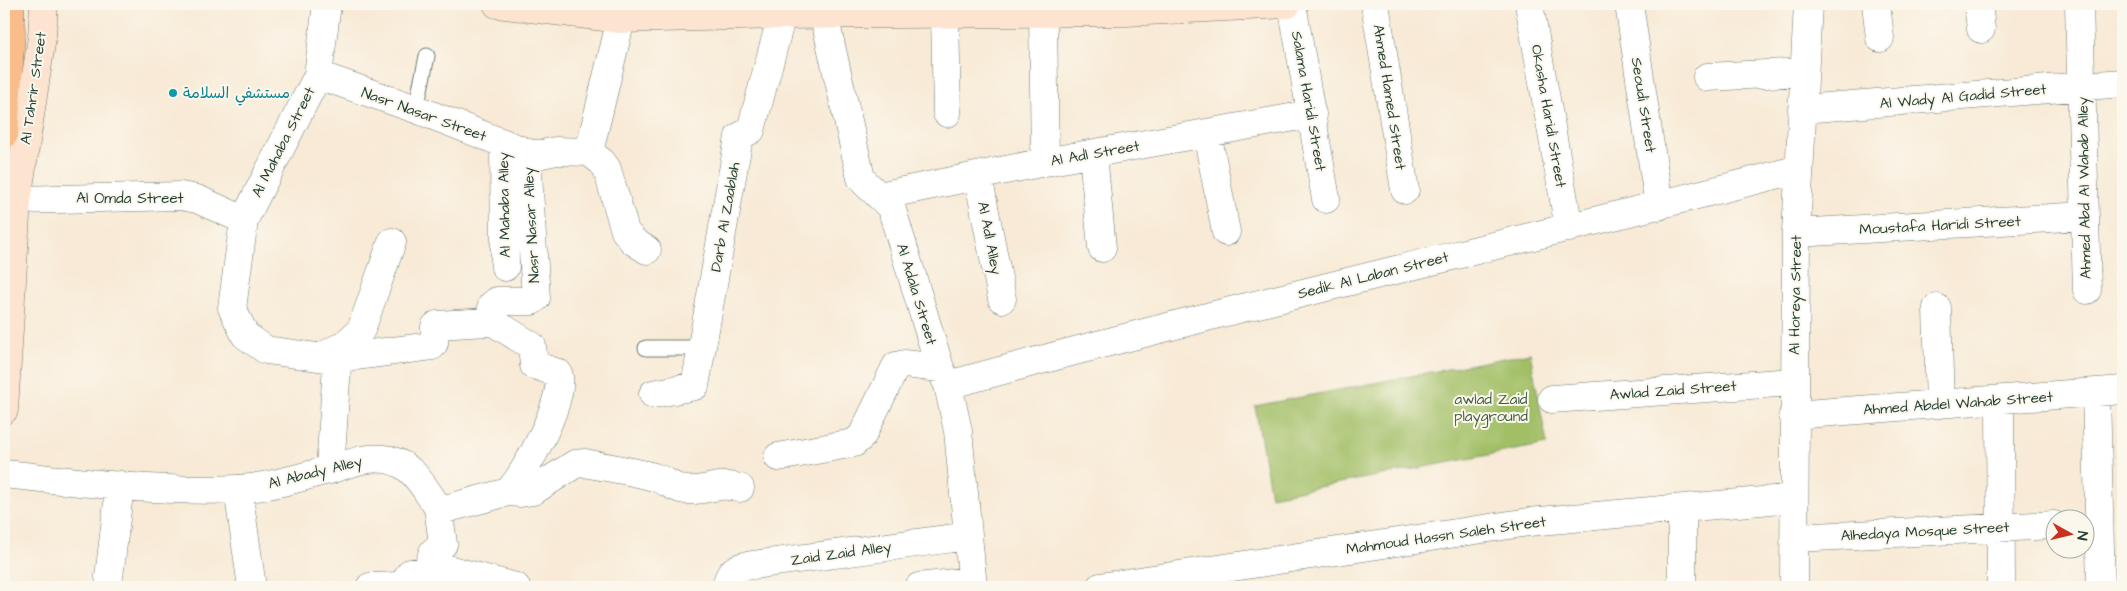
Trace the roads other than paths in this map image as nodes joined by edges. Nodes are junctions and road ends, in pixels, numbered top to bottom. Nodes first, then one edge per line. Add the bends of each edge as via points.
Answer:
1 (10, 4) edge
2 (44, 4) edge
3 (327, 4) edge
4 (497, 4) edge
5 (1286, 4) edge
6 (1292, 4) edge
7 (1375, 4) edge
8 (1528, 4) edge
9 (1629, 4) edge
10 (1808, 4) edge
11 (1876, 4) edge
12 (2079, 4) edge
13 (1043, 12) junction
14 (945, 14) junction
15 (782, 15) junction
16 (824, 15) junction
17 (621, 19) junction
18 (1880, 38) dead end
19 (427, 56) dead end
20 (1804, 72) junction
21 (318, 75) junction
22 (1707, 77) dead end
23 (2123, 83) edge
24 (2081, 87) junction
25 (416, 109) junction
26 (1802, 109) junction
27 (947, 113) dead end
28 (1312, 114) junction
29 (1207, 133) junction
30 (4, 134) edge
31 (504, 143) junction
32 (589, 152) junction
33 (531, 154) junction
34 (1093, 154) junction
35 (1045, 162) junction
36 (1799, 169) junction
37 (978, 176) junction
38 (1405, 190) dead end
39 (879, 196) junction
40 (1326, 199) dead end
41 (17, 200) junction
42 (1659, 206) junction
43 (2085, 216) junction
44 (244, 220) junction
45 (1569, 228) junction
46 (1226, 232) dead end
47 (1796, 233) junction
48 (392, 242) dead end
49 (1102, 248) dead end
50 (647, 250) dead end
51 (505, 266) dead end
52 (2086, 290) dead end
53 (1002, 300) dead end
54 (1937, 308) dead end
55 (490, 320) junction
56 (646, 348) dead end
57 (702, 348) junction
58 (328, 357) junction
59 (944, 377) junction
60 (1794, 382) junction
61 (2123, 390) edge
62 (2096, 392) junction
63 (653, 394) dead end
64 (1552, 398) dead end
65 (2000, 400) junction
66 (1940, 404) junction
67 (4, 410) edge
68 (1794, 415) junction
69 (778, 457) dead end
70 (330, 470) junction
71 (4, 474) edge
72 (120, 485) junction
73 (740, 488) dead end
74 (238, 489) junction
75 (508, 492) junction
76 (1794, 498) junction
77 (438, 507) junction
78 (1682, 508) junction
79 (2092, 508) edge
80 (2044, 526) edge
81 (2001, 528) junction
82 (968, 536) junction
83 (2094, 537) edge
84 (1795, 538) junction
85 (435, 575) edge
86 (109, 577) dead end
87 (972, 584) edge
88 (252, 587) edge
89 (370, 587) edge
90 (516, 587) edge
91 (726, 587) edge
92 (919, 587) edge
93 (1100, 587) edge
94 (1676, 587) edge
95 (1682, 587) edge
96 (1794, 587) edge
97 (2001, 587) edge
98 (2101, 587) edge

1 - 30 main road
2 - 41 street, Al Tahrir Street via 42,37
3 - 21 street, Al Mahaba Street
4 - 17 street
5 - 13 street via 1126,12
6 - 28 street, Salama Haridi Street
7 - 38 street, Ahmed Hamed Street
8 - 45 street, Okasha Haridi Street
9 - 42 street, Seoudi Street
10 - 20 street, Al Horeya Street
11 - 18 street
12 - 24 street, Ahmed Abd Al Wahab Alley
13 - 14 street
13 - 35 street
14 - 16 street
14 - 27 street
15 - 16 street
15 - 17 street
15 - 57 street, Darb Al Zaablah via 751,130 739,137
16 - 39 street, Al Adala Street via 861,178
17 - 32 street
19 - 25 lane
20 - 22 street
20 - 26 street, Al Horeya Street
21 - 25 street, Nasr Nasar Street
21 - 44 street, Al Mahaba Street
23 - 24 street, Al Wady Al Gadid Street
24 - 26 street, Al Wady Al Gadid Street
24 - 43 street, Ahmed Abd Al Wahab Alley
25 - 31 street, Nasr Nasar Street
26 - 36 street, Al Horeya Street
28 - 29 street, Al Adl Street
28 - 40 street, Salama Haridi Street
29 - 34 street, Al Adl Street
29 - 46 street
31 - 33 street, Nasr Nasar Street
31 - 51 street, Al Mahaba Alley
32 - 33 street, Nasr Nasar Alley
32 - 50 street via 607,169 625,231
33 - 55 street, Nasr Nasar Alley via 527,159 536,298 532,301 497,301 492,305
34 - 35 street, Al Adl Street
34 - 49 street
35 - 37 street, Al Adl Street
36 - 42 street, Sedik Al Laban Street
36 - 47 street, Al Horeya Street
37 - 39 street, Al Adl Street
37 - 53 street, Al Adl Alley
39 - 59 street, Al Adala Street via 892,210
41 - 44 street, Al Omda Street via 181,196 197,199
41 - 67 street, Al Tahrir Street
42 - 45 street, Sedik Al Laban Street
43 - 47 street, Moustafa Haridi Street
43 - 52 street, Ahmed Abd Al Wahab Alley
44 - 58 street via 232,308 245,335 266,350
45 - 59 street, Sedik Al Laban Street
47 - 60 street, Al Horeya Street
48 - 58 street via 360,330
54 - 66 street
55 - 58 street via 439,324 435,327 432,346
55 - 75 street via 532,346 534,365 558,373 560,383 550,419 532,456
56 - 57 lane
57 - 63 street, Darb Al Zaablah via 694,388
58 - 70 street via 337,365
59 - 69 street via 904,364 896,366 862,436 854,443
59 - 82 street, Al Adala Street via 958,431
60 - 64 street, Awlad Zaid Street
60 - 68 street, Al Horeya Street
61 - 62 street, Ahmed Abdel Wahab Street
62 - 65 street, Ahmed Abdel Wahab Street
62 - 79 street
65 - 66 street, Ahmed Abdel Wahab Street
65 - 81 street
66 - 68 street, Ahmed Abdel Wahab Street
68 - 76 street, Al Horeya Street
70 - 74 street, Al Abady Alley
70 - 77 street, Al Abady Alley via 349,462 391,460 408,468
71 - 72 street, Al Abady Alley
72 - 74 street, Al Abady Alley
72 - 86 street
73 - 75 street via 717,485 686,490 659,478 585,463 575,464 533,491
74 - 88 street
75 - 77 street via 445,509
76 - 78 street, Mahmoud Hassn Saleh Street
76 - 84 street, Al Horeya Street
77 - 85 street via 443,544 433,552
78 - 93 street, Mahmoud Hassn Saleh Street via 1529,522
78 - 95 street
80 - 81 street, Alhedaya Mosque Street
81 - 84 street, Alhedaya Mosque Street
81 - 97 street
82 - 87 street, Al Adala Street
82 - 91 street, Zaid Zaid Alley via 745,566 736,568 729,575
83 - 98 street
84 - 96 street, Al Horeya Street
85 - 89 street via 410,574 402,586
85 - 90 street
87 - 92 street
94 - 95 street

